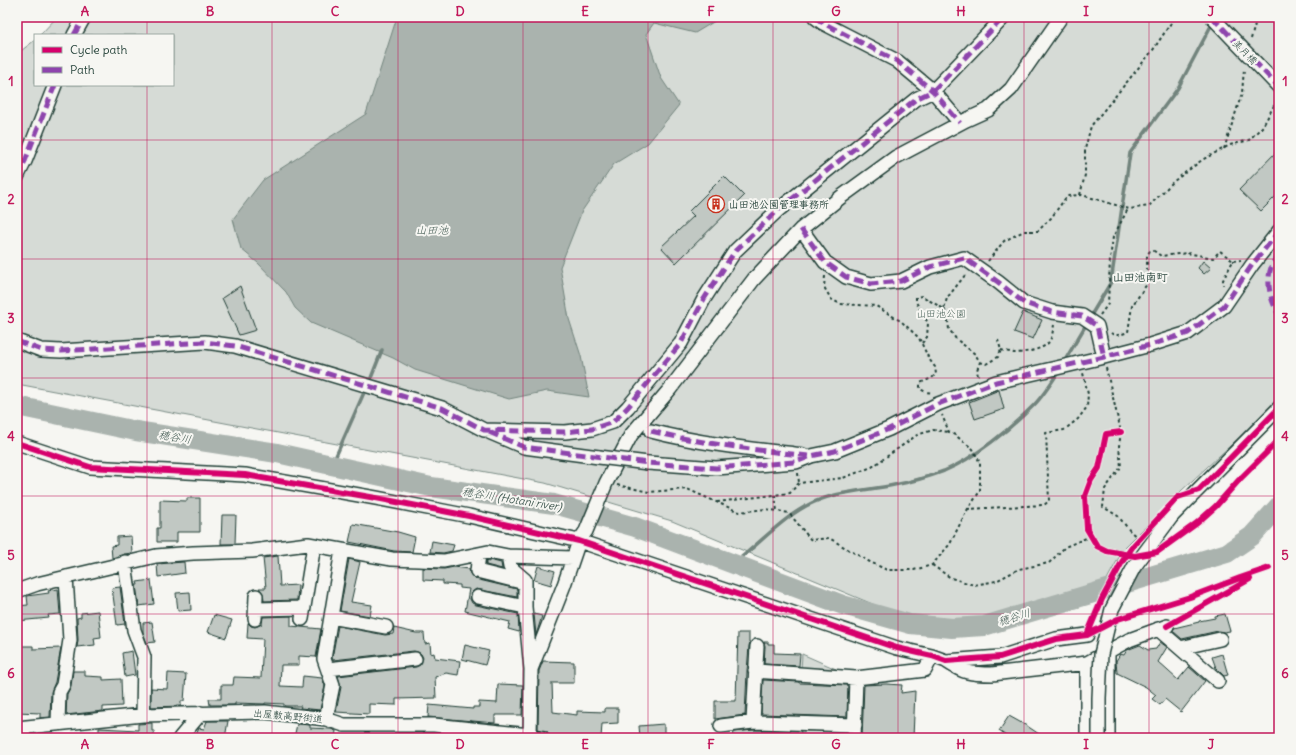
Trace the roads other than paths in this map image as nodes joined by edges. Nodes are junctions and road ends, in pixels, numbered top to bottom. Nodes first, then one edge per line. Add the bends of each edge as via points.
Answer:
1 (84, 17) edge
2 (815, 17) edge
3 (1004, 17) edge
4 (1060, 17) edge
5 (1212, 17) edge
6 (75, 34) edge
7 (55, 86) edge
8 (1279, 87) edge
9 (933, 91) junction
10 (960, 123) junction
11 (17, 177) edge
12 (800, 230) junction
13 (1279, 231) edge
14 (17, 341) edge
15 (1104, 357) junction
16 (1279, 408) edge
17 (484, 430) junction
18 (651, 431) dead end
19 (17, 443) edge
20 (811, 456) junction
21 (583, 536) junction
22 (314, 545) junction
23 (342, 550) junction
24 (479, 554) junction
25 (508, 556) junction
26 (573, 558) junction
27 (124, 562) junction
28 (66, 577) junction
29 (525, 583) junction
30 (17, 592) edge
31 (478, 597) dead end
32 (525, 607) junction
33 (255, 608) dead end
34 (331, 617) junction
35 (386, 627) dead end
36 (1087, 635) dead end
37 (1220, 639) dead end
38 (757, 646) dead end
39 (1180, 648) junction
40 (1108, 652) junction
41 (932, 656) junction
42 (415, 659) dead end
43 (946, 661) junction
44 (1087, 663) junction
45 (328, 669) junction
46 (531, 669) junction
47 (755, 671) junction
48 (856, 678) junction
49 (1218, 681) dead end
50 (200, 713) junction
51 (143, 715) junction
52 (326, 719) junction
53 (753, 722) junction
54 (58, 723) junction
55 (722, 726) dead end
56 (17, 728) edge
57 (854, 732) edge
58 (534, 737) edge
59 (180, 738) edge
60 (1087, 738) edge
61 (1099, 738) edge
62 (1108, 738) edge

1 - 6 street
2 - 9 street via 897,62
3 - 9 street
4 - 10 street via 1011,89 988,110
5 - 8 street, 美月橋, bridge
7 - 11 street
9 - 10 street
9 - 17 street via 916,99 777,211 735,251 704,299 681,343 628,408 613,422 592,429 565,432
10 - 12 street via 896,157
12 - 15 street via 825,262 846,277 871,284 901,281 930,267 964,258 1024,303 1056,313 1082,316 1096,326
12 - 21 street via 754,279 670,389 631,435
13 - 15 street via 1224,306 1188,333 1150,346
14 - 17 street via 41,350 61,351 205,342 235,346 442,408
15 - 20 street via 996,382 938,404 882,432 835,451
16 - 61 street, bridge via 1172,516 1134,567 1112,609 1101,654
17 - 20 street, bridge via 524,447 648,463 716,468 796,462
18 - 20 street via 679,438
19 - 21 street via 90,466 245,475
21 - 26 street
21 - 41 street via 897,648
22 - 23 street
22 - 27 street via 252,552 156,556
22 - 33 street via 303,614
23 - 24 street via 392,560 444,561
23 - 34 street
24 - 25 street via 488,552
24 - 29 street via 477,570
25 - 26 street
25 - 29 street via 510,567 525,580
26 - 46 street
27 - 28 street
27 - 51 street via 134,630 144,657
28 - 30 street
28 - 54 street via 70,640 63,685 59,692
29 - 32 street
31 - 32 street
32 - 46 street
34 - 35 street
34 - 45 street via 324,659
36 - 43 street via 1056,639 1000,657
37 - 39 street
38 - 47 street
39 - 40 street via 1163,628 1129,640
39 - 49 street
40 - 44 street
40 - 62 street
41 - 43 street
41 - 48 street via 925,670
42 - 45 street
43 - 44 street via 961,671 976,674
44 - 60 street
45 - 52 street via 333,685
46 - 58 street
47 - 48 street
47 - 53 street
48 - 57 street
50 - 51 street, 出屋敷高野街道
50 - 52 street, 出屋敷高野街道 via 265,712
50 - 59 street
51 - 54 street, 出屋敷高野街道
52 - 58 street, 出屋敷高野街道 via 344,725 434,725
53 - 55 street
53 - 57 street
54 - 56 street, 出屋敷高野街道

